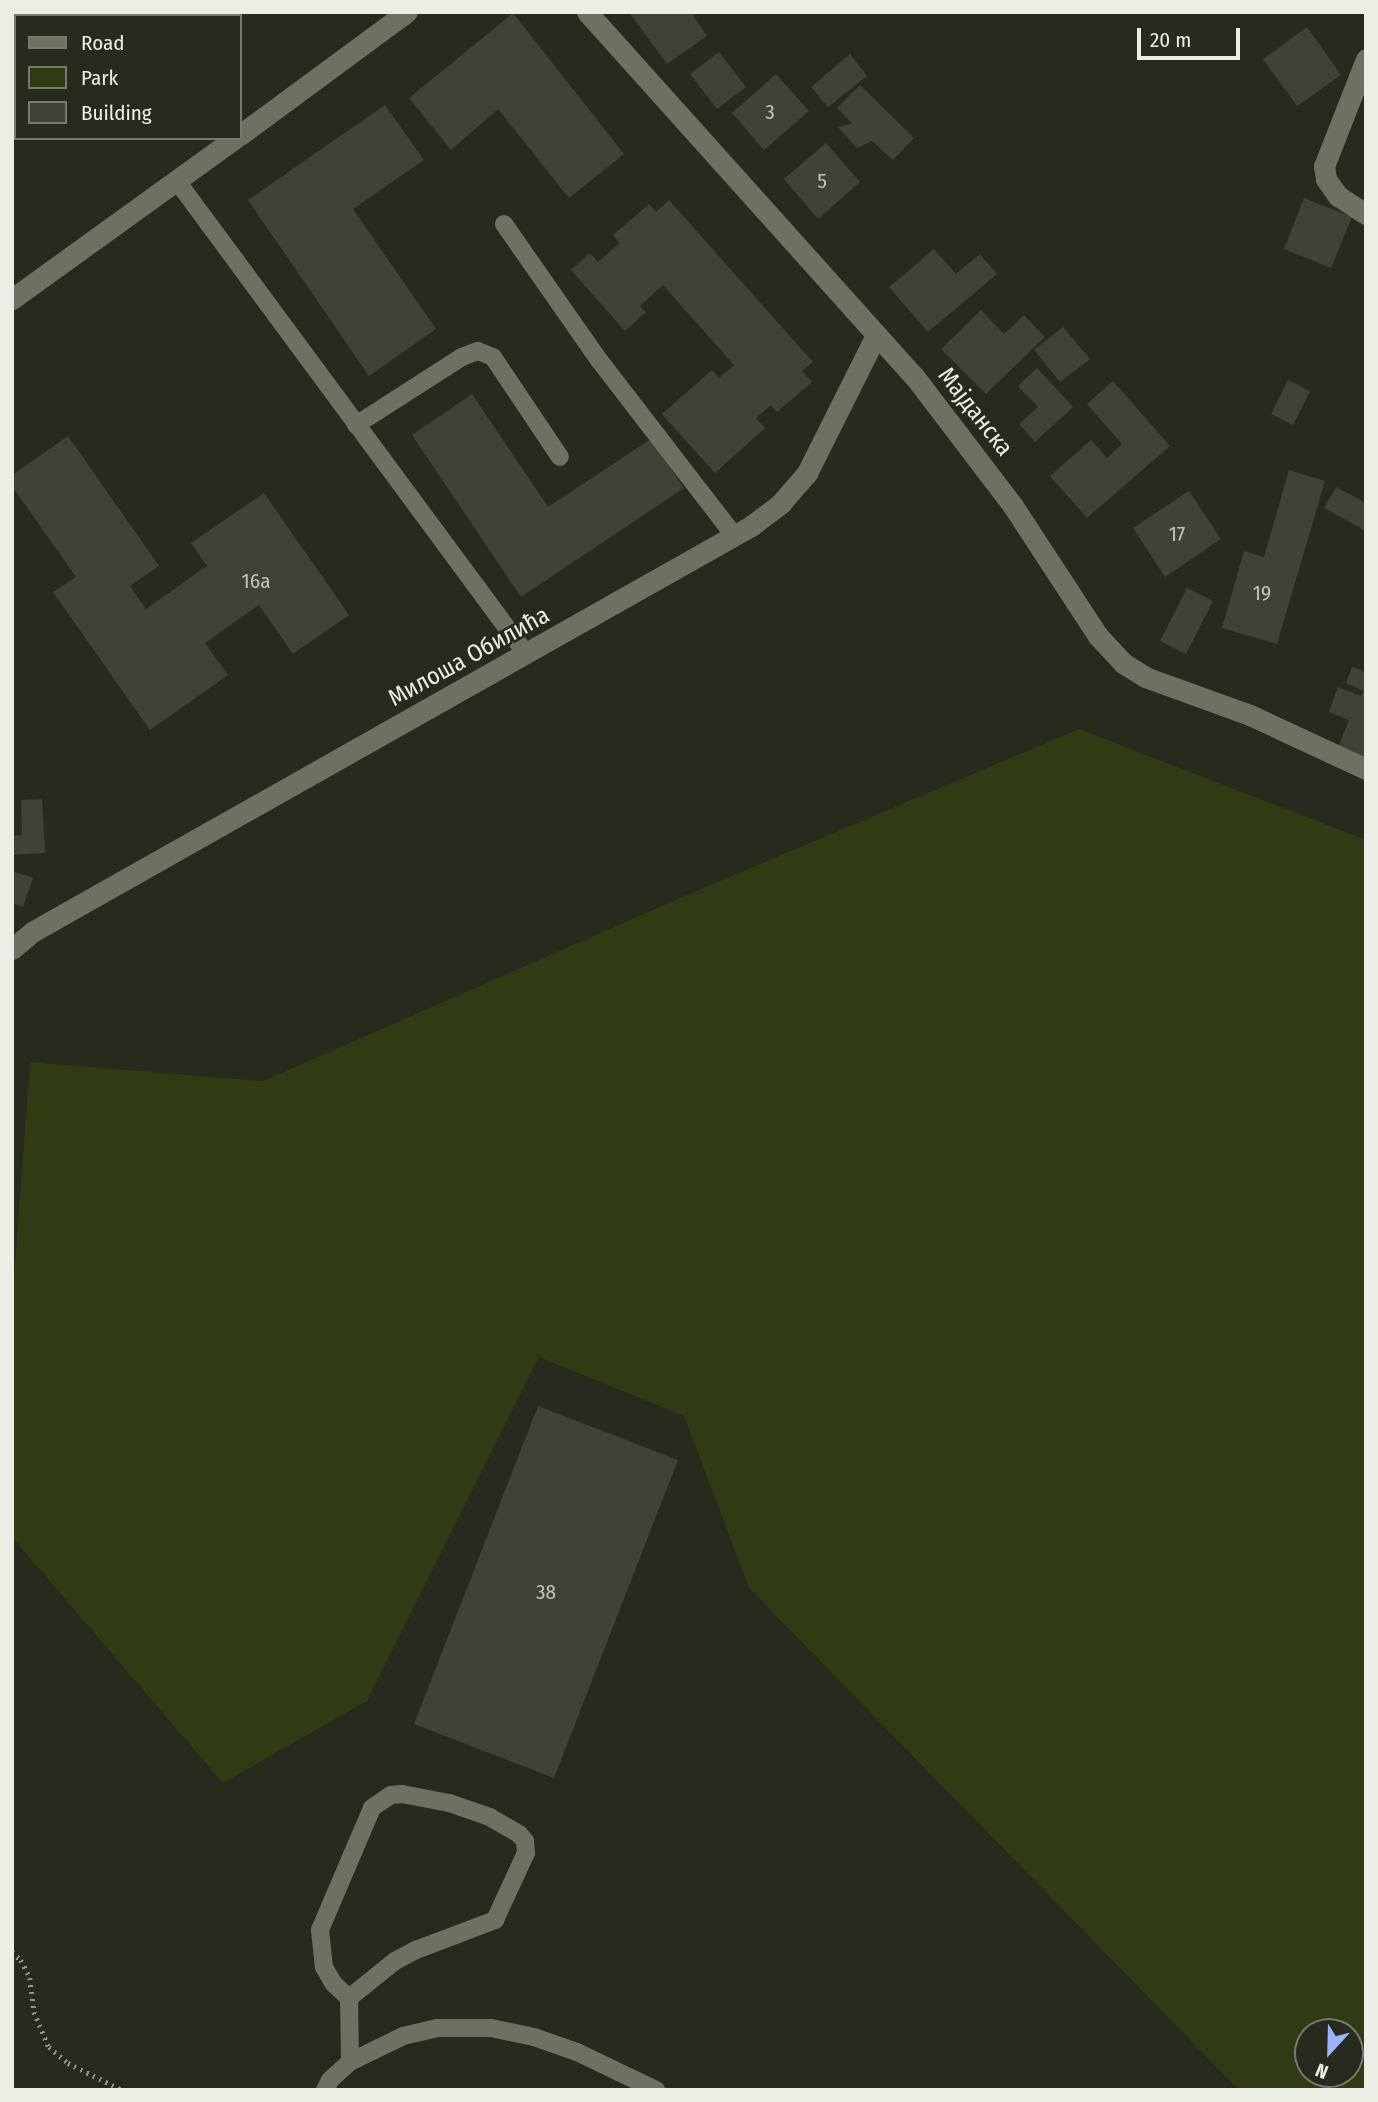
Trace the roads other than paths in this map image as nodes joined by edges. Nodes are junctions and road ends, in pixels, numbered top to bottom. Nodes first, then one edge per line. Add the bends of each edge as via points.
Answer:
1 (407, 12) edge
2 (587, 12) edge
3 (1366, 59) edge
4 (242, 134) edge
5 (232, 140) edge
6 (177, 181) junction
7 (1366, 214) edge
8 (504, 223) dead end
9 (12, 299) edge
10 (876, 335) junction
11 (356, 425) junction
12 (560, 457) dead end
13 (734, 535) junction
14 (527, 654) junction
15 (1366, 769) edge
16 (12, 949) edge
17 (349, 1998) junction
18 (350, 2062) junction
19 (324, 2090) edge
20 (656, 2090) edge

1 - 4 street
2 - 10 street, Мајданска
3 - 7 street via 1324,166 1326,179 1338,196
5 - 6 street
6 - 9 street
6 - 11 lane
8 - 13 lane via 599,360
10 - 13 street, Милоша Обилића via 807,473 781,503
10 - 15 street, Мајданска via 961,434 1098,636 1123,663 1145,677 1250,715
11 - 12 lane via 478,351 493,357
11 - 14 lane
13 - 14 street, Милоша Обилића
14 - 16 street, Милоша Обилића via 32,932
17 - 17 lane via 405,1955 495,1920 526,1856 526,1844 519,1834 490,1817 449,1803 402,1794 376,1804 320,1930 324,1967
17 - 18 lane
18 - 19 lane
18 - 20 lane via 403,2036 437,2028 491,2028 577,2052

